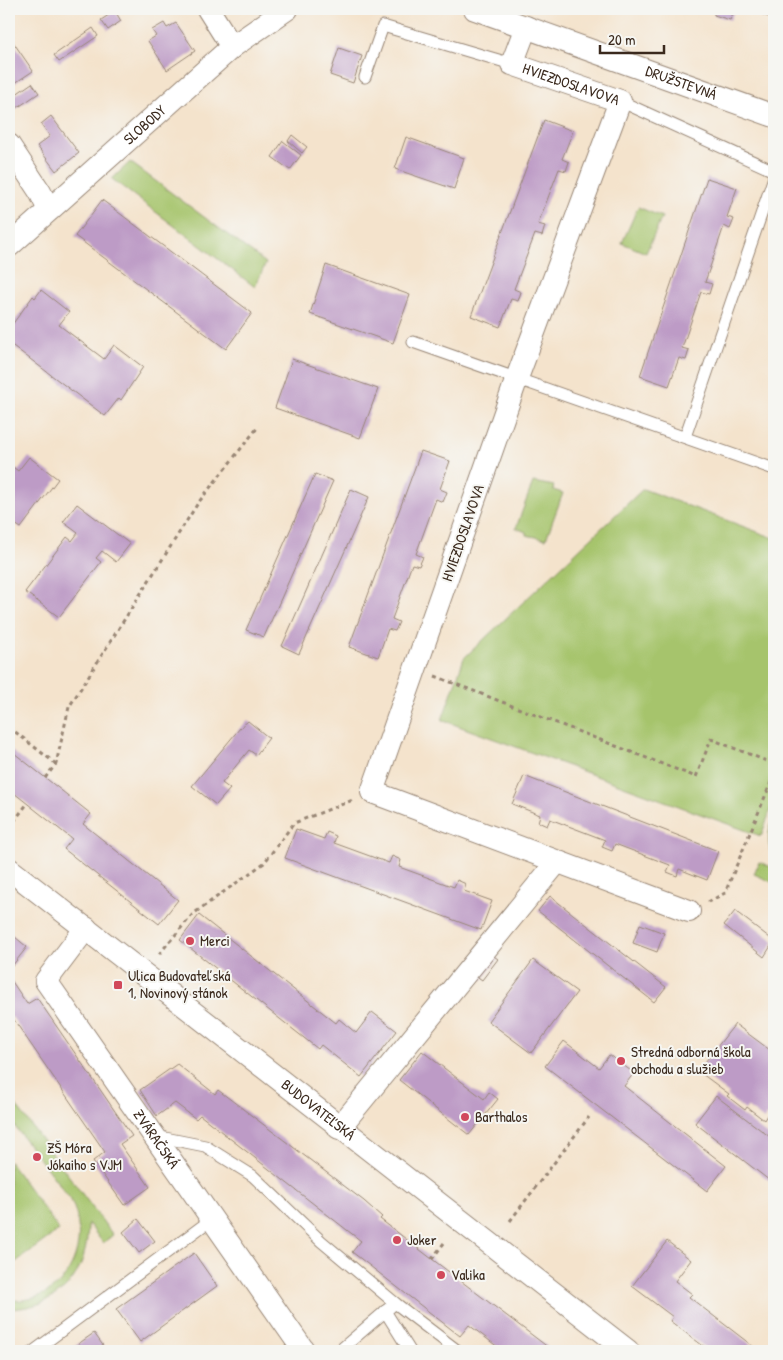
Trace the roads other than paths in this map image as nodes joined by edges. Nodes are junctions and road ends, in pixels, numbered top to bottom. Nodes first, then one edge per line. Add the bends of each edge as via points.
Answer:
1 (208, 9) edge
2 (287, 9) edge
3 (475, 9) edge
4 (526, 26) junction
5 (232, 47) junction
6 (512, 64) junction
7 (365, 77) dead end
8 (620, 101) junction
9 (774, 116) edge
10 (9, 145) edge
11 (774, 171) edge
12 (774, 177) edge
13 (49, 210) junction
14 (9, 246) edge
15 (413, 342) dead end
16 (517, 378) junction
17 (685, 437) junction
18 (774, 469) edge
19 (557, 862) junction
20 (9, 869) edge
21 (689, 911) road end
22 (86, 928) junction
23 (339, 1128) junction
24 (154, 1136) junction
25 (212, 1220) junction
26 (395, 1303) junction
27 (385, 1311) junction
28 (34, 1351) edge
29 (304, 1351) edge
30 (339, 1351) edge
31 (410, 1351) edge
32 (458, 1351) edge
33 (628, 1351) edge

1 - 5 street
2 - 5 street, SLOBODY
3 - 4 street, DRUŽSTEVNÁ
4 - 6 street, HVIEZDOSLAVOVA
4 - 9 street, DRUŽSTEVNÁ
5 - 13 street, SLOBODY
6 - 7 lane via 383,26
6 - 8 street, HVIEZDOSLAVOVA
8 - 11 lane
8 - 16 street, HVIEZDOSLAVOVA
10 - 13 street
12 - 17 lane
13 - 14 street, SLOBODY
15 - 16 lane
16 - 17 lane
16 - 19 street, HVIEZDOSLAVOVA via 372,792
17 - 18 lane
19 - 21 street
19 - 23 street
20 - 22 street, BUDOVATEĽSKÁ
22 - 23 street, BUDOVATEĽSKÁ
22 - 24 street, ZVÁRAČSKÁ via 46,981
23 - 33 street, BUDOVATEĽSKÁ
24 - 25 street, ZVÁRAČSKÁ
24 - 26 lane via 205,1146 253,1176
25 - 28 lane
25 - 29 street, ZVÁRAČSKÁ
26 - 27 lane
26 - 32 lane
27 - 30 lane
27 - 31 lane

